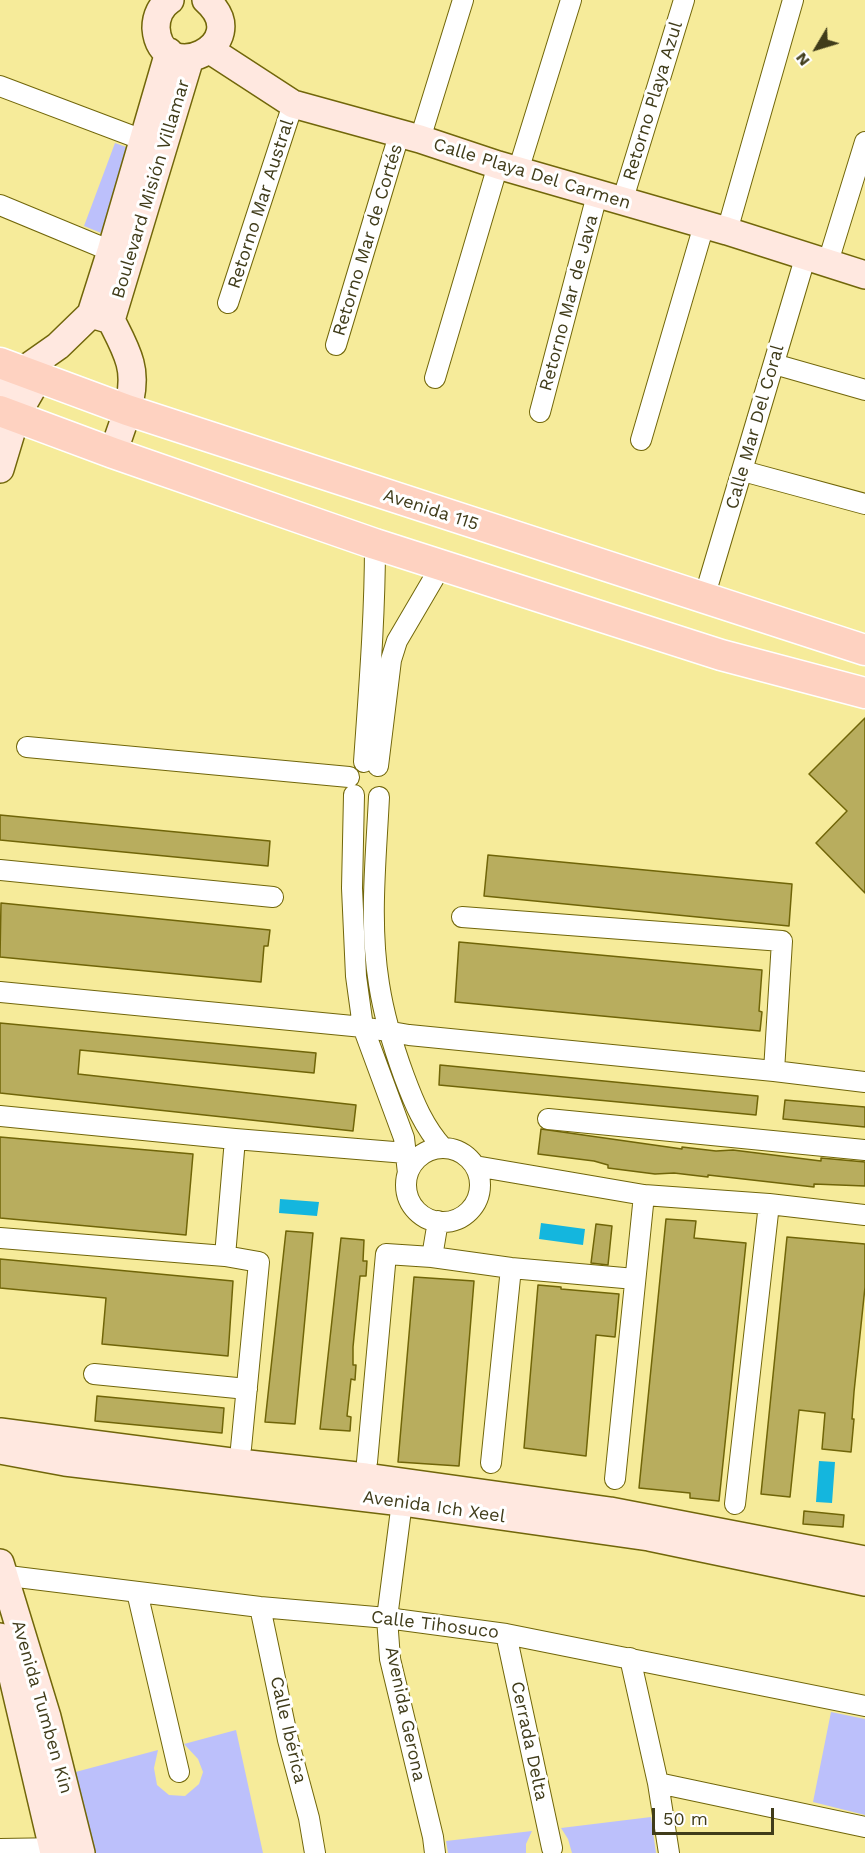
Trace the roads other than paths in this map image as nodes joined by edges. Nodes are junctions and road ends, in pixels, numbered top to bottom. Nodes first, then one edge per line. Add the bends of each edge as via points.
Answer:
1 (206, 0) edge
2 (463, 0) edge
3 (571, 0) edge
4 (684, 0) edge
5 (794, 0) edge
6 (166, 1) edge
7 (190, 54) junction
8 (0, 86) edge
9 (293, 104) junction
10 (410, 137) junction
11 (143, 140) junction
12 (865, 142) edge
13 (508, 168) junction
14 (610, 198) junction
15 (0, 205) edge
16 (716, 228) junction
17 (111, 251) junction
18 (817, 258) junction
19 (865, 274) edge
20 (228, 303) dead end
21 (101, 317) junction
22 (336, 345) dead end
23 (774, 364) junction
24 (20, 371) edge
25 (435, 378) dead end
26 (865, 390) edge
27 (5, 409) edge
28 (127, 410) junction
29 (540, 412) dead end
30 (642, 440) dead end
31 (113, 453) junction
32 (0, 469) edge
33 (743, 471) junction
34 (865, 504) edge
35 (375, 544) junction
36 (441, 566) junction
37 (704, 598) junction
38 (865, 650) edge
39 (865, 693) edge
40 (27, 747) dead end
41 (371, 764) junction
42 (352, 786) junction
43 (379, 797) junction
44 (0, 870) edge
45 (273, 897) dead end
46 (462, 917) dead end
47 (0, 992) edge
48 (363, 1027) junction
49 (389, 1031) junction
50 (774, 1071) junction
51 (865, 1082) edge
52 (0, 1116) edge
53 (548, 1119) dead end
54 (235, 1139) junction
55 (443, 1148) junction
56 (865, 1150) edge
57 (407, 1163) junction
58 (475, 1166) junction
59 (644, 1195) junction
60 (769, 1204) junction
61 (865, 1215) edge
62 (438, 1221) junction
63 (0, 1238) edge
64 (225, 1256) junction
65 (432, 1257) junction
66 (512, 1268) junction
67 (635, 1279) junction
68 (94, 1374) dead end
69 (247, 1389) junction
70 (0, 1432) edge
71 (241, 1448) dead end
72 (0, 1450) edge
73 (367, 1462) dead end
74 (491, 1463) dead end
75 (615, 1479) dead end
76 (402, 1502) junction
77 (735, 1504) dead end
78 (865, 1560) edge
79 (1, 1571) edge
80 (865, 1582) edge
81 (137, 1592) junction
82 (260, 1607) junction
83 (387, 1618) junction
84 (506, 1634) junction
85 (0, 1637) edge
86 (630, 1658) junction
87 (6, 1678) edge
88 (865, 1706) edge
89 (179, 1772) dead end
90 (658, 1783) junction
91 (865, 1827) edge
92 (552, 1848) dead end
93 (0, 1849) edge
94 (67, 1851) edge
95 (315, 1853) edge
96 (435, 1853) edge
97 (669, 1853) edge

1 - 7 street via 219,19 217,41
2 - 10 street, Retorno Mar de Cortés
3 - 13 street
4 - 14 street, Retorno Playa Azul
5 - 16 street
6 - 7 street via 159,13 157,34 162,45
7 - 9 street, Calle Playa Del Carmen
7 - 11 street, Boulevard Misión Villamar
7 - 21 street, Boulevard Misión Villamar
8 - 11 street
9 - 10 street, Calle Playa Del Carmen
9 - 20 street, Retorno Mar Austral
10 - 13 street, Calle Playa Del Carmen
10 - 22 street, Retorno Mar de Cortés
11 - 17 street, Boulevard Misión Villamar
12 - 18 street, Calle Mar Del Coral
13 - 14 street, Calle Playa Del Carmen
13 - 25 street
14 - 16 street, Calle Playa Del Carmen
14 - 29 street, Retorno Mar de Java
15 - 17 street
16 - 18 street, Calle Playa Del Carmen
16 - 30 street
17 - 21 street, Boulevard Misión Villamar
18 - 19 street, Calle Playa Del Carmen
18 - 23 street, Calle Mar Del Coral
21 - 24 street
21 - 28 street via 130,363 133,379
23 - 26 street
23 - 33 street, Calle Mar Del Coral
24 - 27 street
24 - 28 main road, Avenida 115
27 - 31 main road
27 - 32 street
28 - 31 street
28 - 37 main road, Avenida 115
31 - 35 main road
33 - 34 street
33 - 37 street, Calle Mar Del Coral
35 - 36 main road
35 - 41 street
36 - 39 main road via 721,655
36 - 41 street via 397,641
37 - 38 main road, Avenida 115
40 - 42 street
41 - 42 street via 354,768
41 - 43 street via 386,774 386,787
42 - 43 street via 366,800
42 - 48 street via 356,976
43 - 49 street via 375,940
44 - 45 street
46 - 50 street via 782,941
47 - 48 street
48 - 49 street
48 - 57 street via 404,1138
49 - 50 street
49 - 55 street via 415,1106
50 - 51 street
52 - 54 street
53 - 56 street
54 - 57 street
54 - 64 street
55 - 57 street
55 - 58 street via 467,1156
57 - 62 street via 406,1184 413,1206
58 - 59 street
58 - 62 street via 480,1178 476,1203 456,1220
59 - 60 street
59 - 67 street
60 - 61 street
60 - 77 street
62 - 65 street
63 - 64 street
64 - 69 street via 259,1262
65 - 66 street
65 - 73 street via 386,1254
66 - 67 street
66 - 74 street
67 - 75 street
68 - 69 street
69 - 71 street
70 - 78 street via 610,1511
72 - 76 street, Avenida Ich Xeel via 65,1462
76 - 80 street, Avenida Ich Xeel via 649,1537
76 - 83 street, Avenida Gerona
79 - 81 street, Calle Tihosuco
79 - 94 street, Avenida Tumben Kin via 47,1717
81 - 82 street, Calle Tihosuco
81 - 89 street
82 - 83 street, Calle Tihosuco
82 - 95 street, Calle Ibérica
83 - 84 street, Calle Tihosuco
83 - 96 street, Avenida Gerona via 390,1659
84 - 86 street, Calle Tihosuco
84 - 92 street, Cerrada Delta
85 - 87 street, Avenida Tumben Kin
86 - 88 street, Calle Tihosuco
86 - 90 street
87 - 94 street, Avenida Tumben Kin
90 - 91 street
90 - 97 street
93 - 94 street

